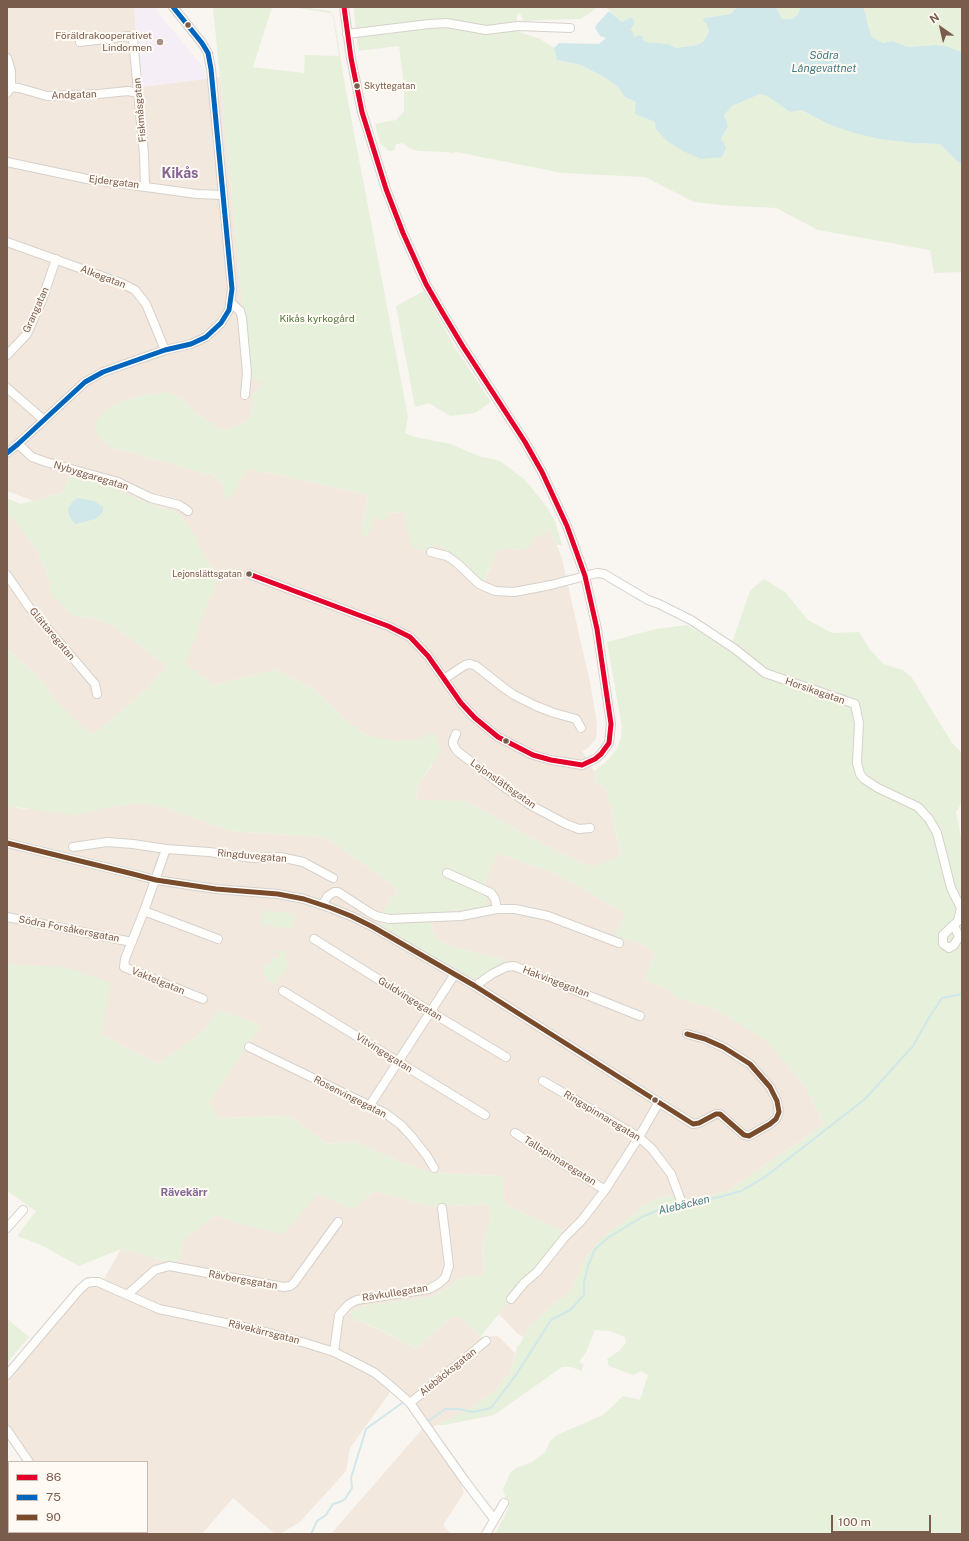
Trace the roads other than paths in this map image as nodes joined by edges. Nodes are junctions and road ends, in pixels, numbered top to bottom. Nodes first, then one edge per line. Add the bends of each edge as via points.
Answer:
1 (173, 7) edge
2 (344, 7) edge
3 (570, 28) dead end
4 (347, 34) junction
5 (80, 42) dead end
6 (7, 58) edge
7 (9, 90) edge
8 (138, 93) junction
9 (7, 162) edge
10 (145, 186) junction
11 (222, 195) junction
12 (7, 242) edge
13 (56, 259) junction
14 (230, 302) junction
15 (165, 350) junction
16 (7, 355) edge
17 (7, 388) edge
18 (245, 395) dead end
19 (44, 420) junction
20 (18, 444) junction
21 (7, 453) edge
22 (188, 511) dead end
23 (431, 552) dead end
24 (249, 574) dead end
25 (7, 575) edge
26 (585, 576) junction
27 (444, 680) junction
28 (97, 694) dead end
29 (581, 728) dead end
30 (456, 734) dead end
31 (590, 828) dead end
32 (7, 843) edge
33 (73, 847) dead end
34 (166, 849) junction
35 (447, 873) dead end
36 (333, 878) dead end
37 (156, 880) junction
38 (322, 905) junction
39 (497, 909) junction
40 (144, 912) junction
41 (7, 916) edge
42 (954, 925) dead end
43 (218, 939) dead end
44 (314, 939) dead end
45 (132, 942) junction
46 (619, 943) dead end
47 (454, 974) junction
48 (475, 986) junction
49 (283, 991) dead end
50 (203, 999) dead end
51 (429, 1011) junction
52 (640, 1016) dead end
53 (687, 1034) dead end
54 (249, 1046) dead end
55 (506, 1056) dead end
56 (397, 1060) junction
57 (543, 1080) dead end
58 (659, 1102) junction
59 (370, 1105) junction
60 (485, 1115) dead end
61 (515, 1133) dead end
62 (639, 1137) junction
63 (434, 1168) dead end
64 (605, 1190) junction
65 (680, 1198) dead end
66 (442, 1208) dead end
67 (23, 1210) dead end
68 (338, 1222) dead end
69 (7, 1228) edge
70 (127, 1295) junction
71 (511, 1299) dead end
72 (486, 1341) dead end
73 (334, 1352) junction
74 (7, 1375) edge
75 (410, 1403) junction
76 (7, 1430) edge
77 (28, 1461) edge
78 (504, 1503) dead end
79 (494, 1519) junction
80 (486, 1534) edge

1 - 11 street via 208,53 216,107
2 - 4 street
3 - 4 street via 518,26 486,30 447,23
4 - 26 street via 366,127 403,233 441,310 542,472 567,526
5 - 8 street, Fiskmåsgatan via 129,36 133,39
6 - 7 street, Andgatan via 11,68
7 - 8 street, Andgatan via 19,88 47,96 128,91
8 - 10 street, Fiskmåsgatan
9 - 10 street, Ejdergatan via 75,177
10 - 11 street, Ejdergatan
11 - 14 street via 232,289
12 - 13 street, Alkegatan
13 - 15 street, Alkegatan via 135,290 146,304
13 - 16 street, Grangatan via 27,334
14 - 15 street via 229,310 221,323 206,337 191,344
14 - 18 street via 240,311 242,318 247,373
15 - 19 street via 96,375
17 - 19 street
19 - 20 street
20 - 21 street
20 - 22 street, Nybyggaregatan via 32,457 122,483 151,498 179,505
23 - 26 street via 447,556 479,584 495,591 514,592
24 - 27 street via 376,621 410,637 428,656
25 - 28 street, Glättaregatan via 29,607 95,684
26 - 27 street via 597,629 611,724 609,743 595,760 578,765 551,760 533,755 502,739 461,704
26 - 42 street, Horsikagatan via 604,574 648,600 691,620 735,649 765,673 855,704 859,723 857,764 860,774 878,788 918,807 929,819 937,833 951,888 961,908 958,921
27 - 29 street via 470,664 476,666 514,695 554,713 576,719
30 - 31 street, Lejonslättsgatan via 453,740 454,748 500,784 532,806 566,824 579,829
32 - 37 street
33 - 34 street, Ringduvegatan via 107,842
34 - 36 street, Ringduvegatan via 253,858 280,857 303,862
34 - 37 street, Vaktelgatan
35 - 39 street via 491,893
37 - 38 street via 216,889 278,894
37 - 40 street, Vaktelgatan
38 - 39 street via 328,896 338,892 373,914 389,919 461,916
38 - 47 street via 373,927
39 - 46 street via 515,909 541,914
40 - 43 street
40 - 45 street, Vaktelgatan
41 - 45 street, Södra Forsåkersgatan
44 - 51 street, Guldvingegatan
45 - 50 street, Vaktelgatan via 124,967
47 - 48 street
47 - 51 street
48 - 52 street, Hakvingegatan via 492,974 514,966
48 - 58 street
49 - 56 street, Vitvingegatan
51 - 55 street, Guldvingegatan
51 - 56 street
53 - 58 street via 723,1047 750,1064 770,1087 779,1112 770,1124 749,1136 720,1114 693,1124
54 - 59 street, Rosenvingegatan
56 - 59 street
56 - 60 street, Vitvingegatan
57 - 62 street, Ringspinnaregatan
58 - 62 street
59 - 63 street, Rosenvingegatan via 404,1129
61 - 64 street, Tallspinnaregatan
62 - 64 street
62 - 65 street, Ringspinnaregatan via 671,1174
64 - 71 street via 582,1220
66 - 73 street, Rävkullegatan via 449,1266 445,1278 430,1289 357,1300 349,1304 339,1315
67 - 69 street
68 - 70 street, Rävbergsgatan via 290,1286 169,1266 155,1270
70 - 73 street, Rävekärrsgatan via 159,1309 258,1330
70 - 74 street, Rävekärrsgatan via 98,1282 86,1283
72 - 75 street, Alebäcksgatan
73 - 75 street, Rävekärrsgatan via 375,1373
75 - 79 street, Rävekärrsgatan
76 - 77 street
78 - 79 street
79 - 80 street

